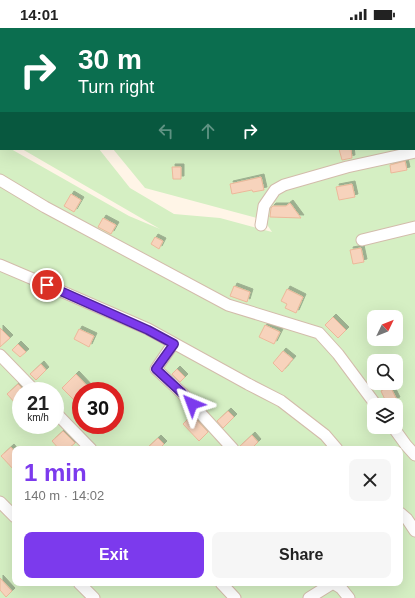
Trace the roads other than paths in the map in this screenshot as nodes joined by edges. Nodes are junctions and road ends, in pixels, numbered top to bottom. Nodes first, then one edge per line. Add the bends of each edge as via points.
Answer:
1 (415, 152) edge
2 (0, 180) edge
3 (261, 225) dead end
4 (415, 227) edge
5 (362, 240) dead end
6 (0, 265) edge
7 (174, 344) junction
8 (0, 355) edge
9 (26, 382) edge
10 (371, 398) edge
11 (64, 421) edge
12 (397, 434) edge
13 (88, 446) edge
14 (230, 446) edge
15 (334, 446) edge
16 (415, 455) edge
17 (0, 502) edge
18 (12, 514) edge
19 (403, 516) edge
20 (415, 531) edge
21 (82, 586) edge
22 (224, 586) edge
23 (328, 586) edge
24 (338, 586) edge
25 (94, 598) edge
26 (235, 598) edge
27 (309, 598) edge
28 (349, 598) edge

1 - 3 street via 284,185 275,190 264,206
2 - 10 street via 45,207 228,305 319,333
4 - 5 street
6 - 7 street
7 - 14 street via 156,369 182,393
7 - 15 street via 281,400 325,435
8 - 9 street
11 - 13 street
12 - 16 street
17 - 18 street
19 - 20 street
21 - 25 street
22 - 26 street
23 - 27 street
24 - 28 street

